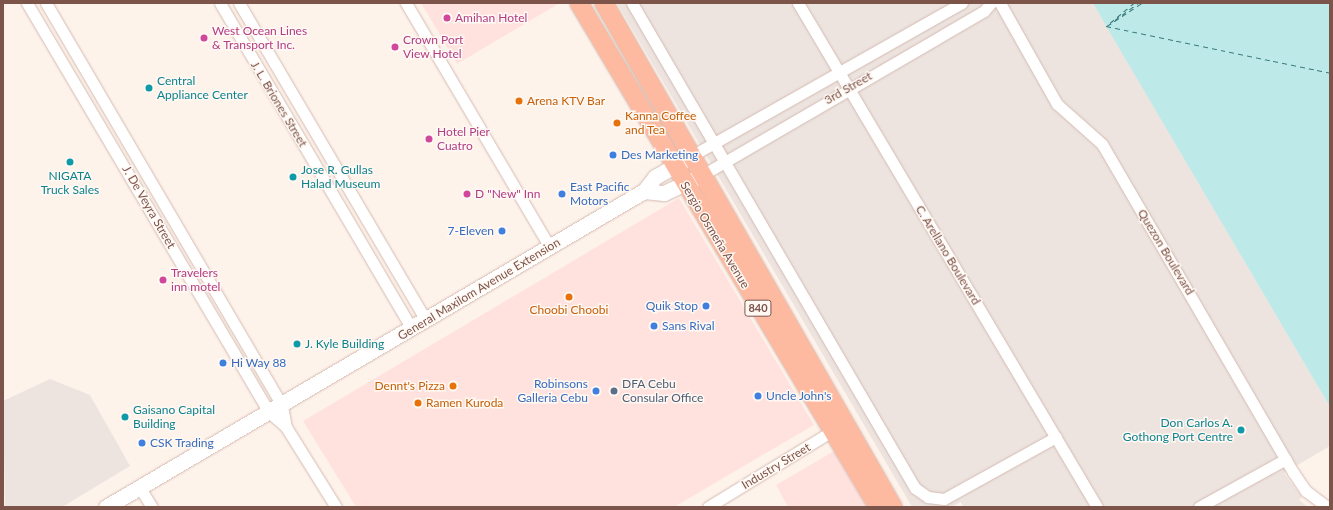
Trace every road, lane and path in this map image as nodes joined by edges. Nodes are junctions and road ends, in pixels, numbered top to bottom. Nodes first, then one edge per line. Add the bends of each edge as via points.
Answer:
1 (27, 3) edge
2 (46, 3) edge
3 (220, 3) edge
4 (240, 3) edge
5 (406, 3) edge
6 (579, 3) edge
7 (604, 3) edge
8 (632, 3) edge
9 (798, 3) edge
10 (962, 3) edge
11 (991, 3) edge
12 (1000, 3) edge
13 (838, 74) junction
14 (846, 88) junction
15 (306, 117) junction
16 (292, 126) junction
17 (716, 143) junction
18 (693, 155) junction
19 (726, 161) junction
20 (141, 164) junction
21 (673, 166) junction
22 (128, 171) junction
23 (704, 174) junction
24 (684, 184) junction
25 (644, 191) junction
26 (550, 247) junction
27 (426, 320) junction
28 (412, 328) junction
29 (276, 408) junction
30 (838, 428) junction
31 (1056, 437) junction
32 (1286, 459) junction
33 (140, 488) junction
34 (106, 507) edge
35 (152, 507) edge
36 (336, 507) edge
37 (708, 507) edge
38 (878, 507) edge
39 (893, 507) edge
40 (1097, 507) edge
41 (1199, 507) edge
42 (1327, 507) edge

1 - 22 street, J. De Veyra Street
2 - 20 street, J. De Veyra Street
3 - 16 street, J. L. Briones Street
4 - 15 street, J. L. Briones Street
5 - 26 street
6 - 21 highway, Sergio Osmeña Avenue / 840
7 - 18 highway, Sergio Osmeña Avenue / 840
8 - 17 street
9 - 13 street, C. Arellano Boulevard
10 - 13 street, 3rd Street
11 - 14 street, 3rd Street via 984,11
12 - 32 street, Quezon Boulevard via 1054,100 1102,144
13 - 14 street, C. Arellano Boulevard
13 - 17 street, 3rd Street
14 - 19 street, 3rd Street
14 - 31 street, C. Arellano Boulevard
15 - 16 street
15 - 27 street, J. L. Briones Street
16 - 28 street, J. L. Briones Street
17 - 18 street, 3rd Street
17 - 19 street
18 - 21 main road, General Maxilom Avenue Extension
18 - 23 highway, Sergio Osmeña Avenue / 840
19 - 23 street, 3rd Street
19 - 31 street via 840,364 922,494 944,499
20 - 22 street
20 - 29 street, J. De Veyra Street
21 - 24 highway, Sergio Osmeña Avenue / 840
21 - 25 main road, General Maxilom Avenue Extension via 655,177
22 - 29 street, J. De Veyra Street
23 - 24 main road
23 - 30 highway, Sergio Osmeña Avenue / 840
24 - 25 main road via 664,193
24 - 30 highway, Sergio Osmeña Avenue / 840
25 - 26 main road, General Maxilom Avenue Extension
26 - 27 main road, General Maxilom Avenue Extension
27 - 28 main road, General Maxilom Avenue Extension
28 - 29 main road, General Maxilom Avenue Extension
29 - 33 main road, General Maxilom Avenue Extension
29 - 36 street
30 - 37 street, Industry Street
30 - 38 highway, Sergio Osmeña Avenue / 840
30 - 39 highway, Sergio Osmeña Avenue / 840
31 - 40 street, C. Arellano Boulevard
32 - 41 street
32 - 42 street, Quezon Boulevard via 1306,491
33 - 34 main road, General Maxilom Avenue Extension
33 - 35 street

